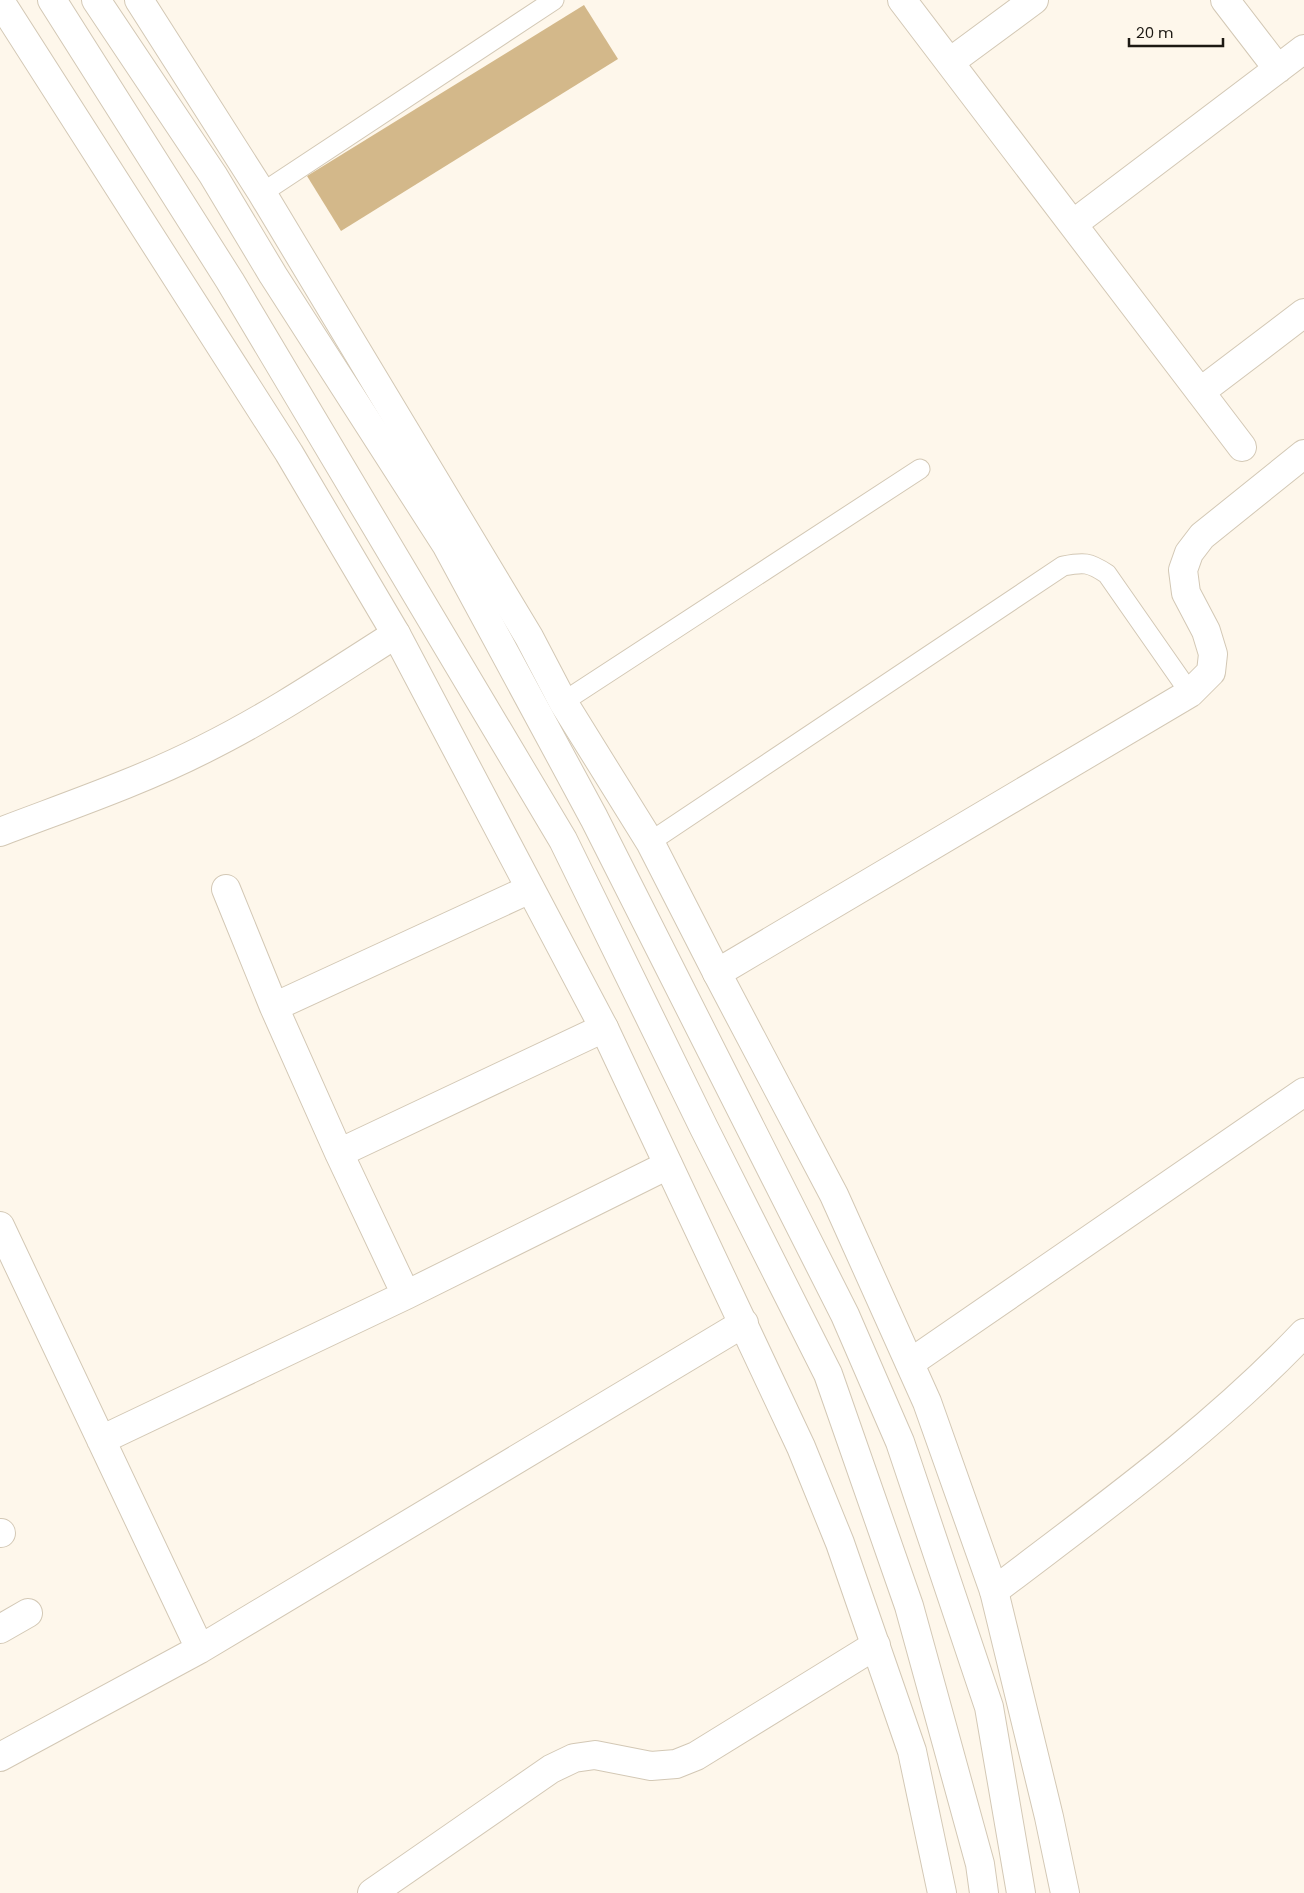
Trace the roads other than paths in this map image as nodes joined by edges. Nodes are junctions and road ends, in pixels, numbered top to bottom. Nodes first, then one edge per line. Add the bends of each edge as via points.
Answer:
1 (52, 0) edge
2 (96, 0) edge
3 (139, 0) edge
4 (554, 0) edge
5 (902, 0) edge
6 (1034, 0) edge
7 (1225, 0) edge
8 (0, 1) edge
9 (1304, 49) edge
10 (950, 62) junction
11 (1278, 68) junction
12 (262, 193) junction
13 (1073, 224) junction
14 (1304, 313) edge
15 (1200, 392) junction
16 (1242, 447) dead end
17 (1304, 454) edge
18 (920, 469) dead end
19 (396, 634) junction
20 (1190, 693) junction
21 (563, 702) junction
22 (0, 832) edge
23 (650, 842) junction
24 (530, 888) junction
25 (226, 889) dead end
26 (717, 973) junction
27 (274, 1007) junction
28 (604, 1028) junction
29 (1304, 1092) edge
30 (339, 1153) junction
31 (668, 1165) junction
32 (0, 1226) edge
33 (406, 1295) junction
34 (744, 1323) junction
35 (1304, 1333) edge
36 (910, 1363) junction
37 (101, 1440) junction
38 (994, 1591) junction
39 (28, 1613) dead end
40 (0, 1630) edge
41 (876, 1645) junction
42 (200, 1649) junction
43 (0, 1757) edge
44 (372, 1893) edge
45 (942, 1893) edge
46 (984, 1893) edge
47 (1021, 1893) edge
48 (1065, 1893) edge

1 - 46 main road via 230,281 564,840 828,1374 909,1606 980,1864
2 - 47 main road via 213,175 273,275 447,546 594,818 845,1315 900,1442 989,1707
3 - 12 main road
4 - 12 lane
5 - 10 main road
6 - 10 main road
7 - 11 main road
8 - 19 main road via 289,453
9 - 11 main road
10 - 13 main road
11 - 13 main road
12 - 21 main road via 524,629
13 - 15 main road
14 - 15 main road
15 - 16 main road
17 - 20 main road via 1202,536 1189,553 1183,570 1186,593 1206,631 1213,654 1211,672
18 - 21 lane
19 - 22 main road via 297,697 203,750
19 - 24 main road
20 - 23 lane via 1107,574 1092,565 1063,566
20 - 26 main road
21 - 23 main road
23 - 26 main road
24 - 27 main road
24 - 28 main road
25 - 27 main road
26 - 36 main road via 834,1196
27 - 30 main road
28 - 30 main road
28 - 31 main road
29 - 36 main road
30 - 33 main road
31 - 33 main road
31 - 34 main road
32 - 37 main road
33 - 37 main road
34 - 41 main road via 840,1542
34 - 42 main road
35 - 38 main road via 1273,1366 1144,1476
36 - 38 main road
37 - 42 main road
38 - 48 main road
39 - 40 main road
41 - 44 main road via 696,1756 676,1764 651,1766 595,1755 574,1758 551,1769
41 - 45 main road via 912,1751
42 - 43 main road

